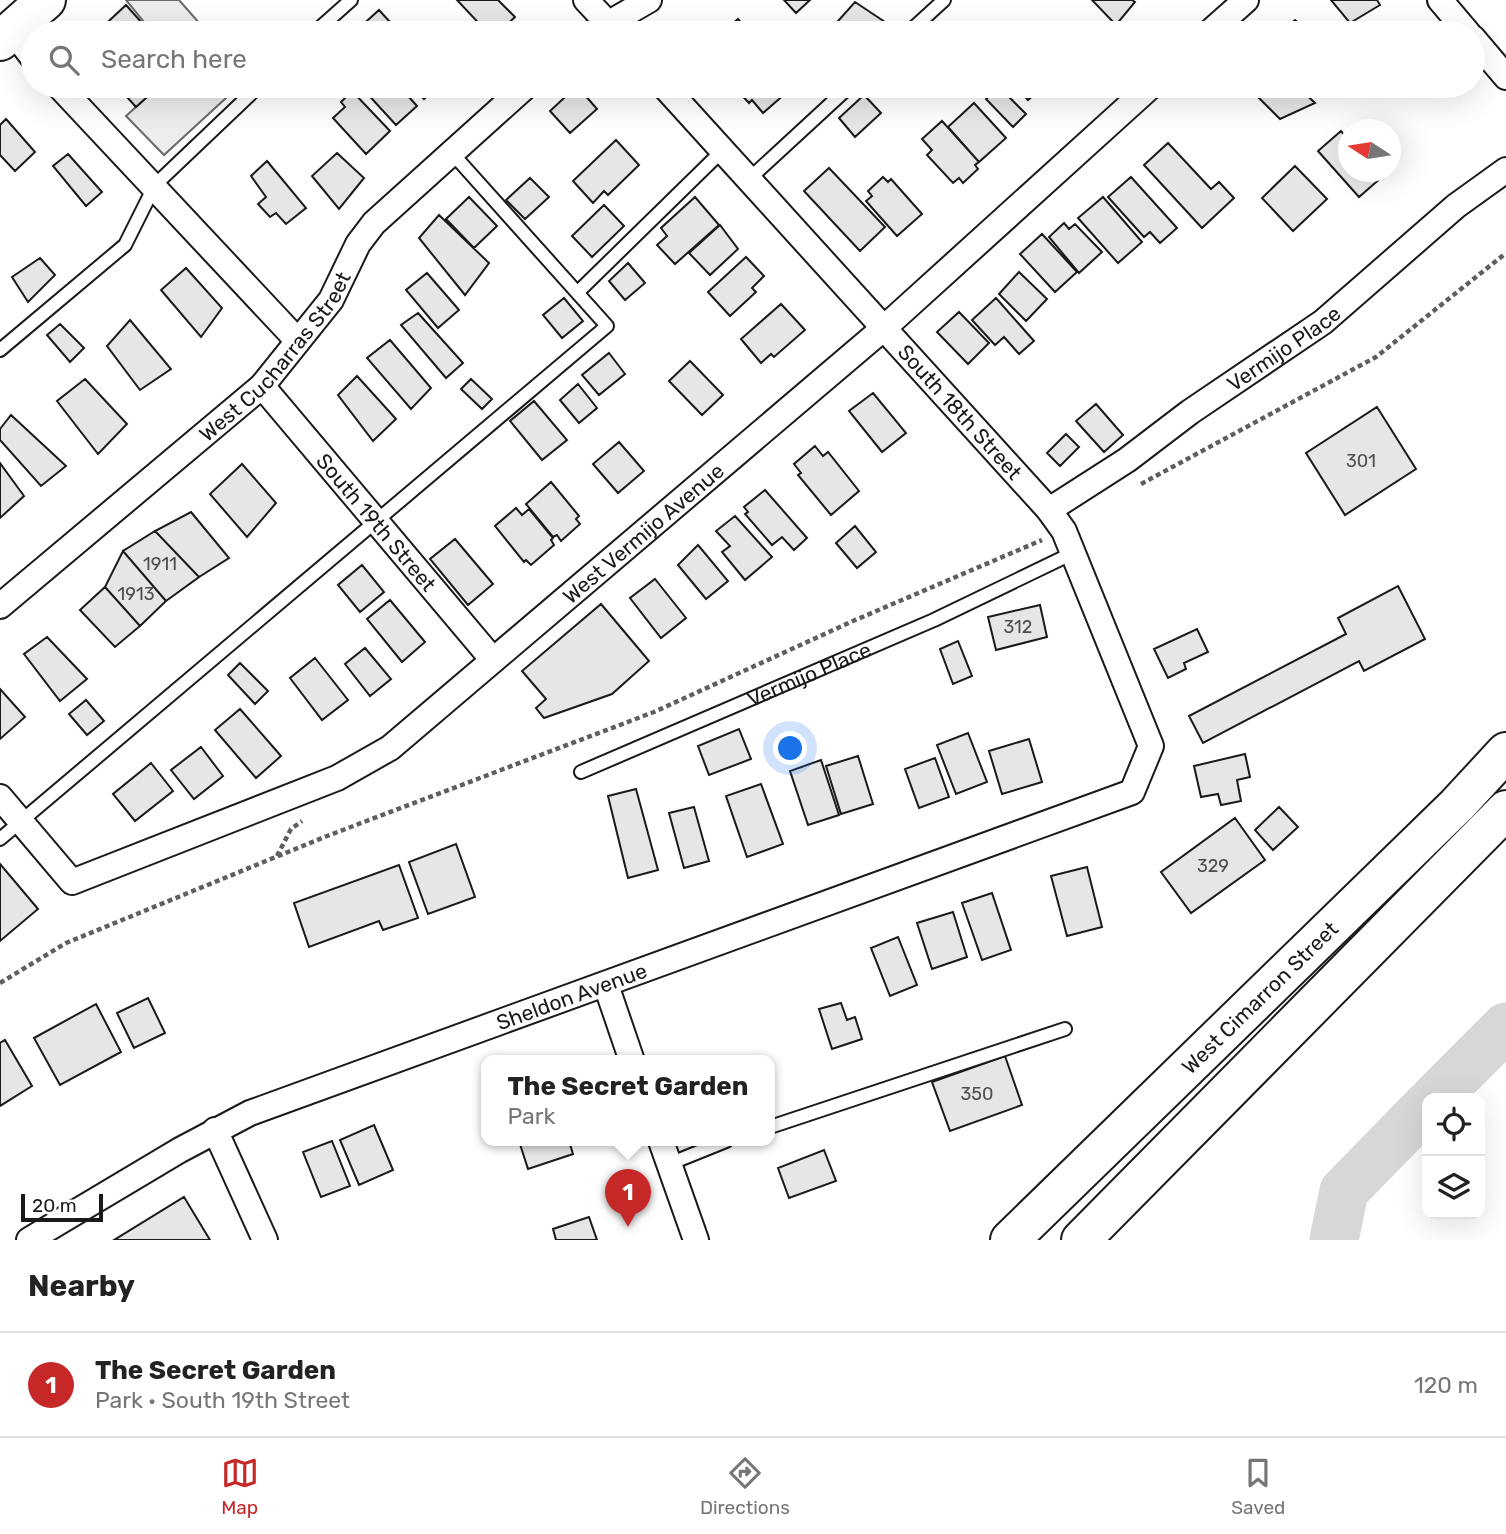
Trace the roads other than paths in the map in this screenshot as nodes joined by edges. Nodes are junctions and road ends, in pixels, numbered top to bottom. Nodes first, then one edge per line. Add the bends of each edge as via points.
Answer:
1 (46, 0) edge
2 (351, 0) edge
3 (586, 0) edge
4 (649, 0) edge
5 (944, 0) edge
6 (1246, 0) edge
7 (1440, 0) edge
8 (31, 21) edge
9 (327, 21) edge
10 (599, 21) edge
11 (618, 21) edge
12 (921, 21) edge
13 (1222, 21) edge
14 (1458, 21) edge
15 (1485, 52) edge
16 (1506, 77) edge
17 (70, 98) edge
18 (246, 98) edge
19 (513, 98) edge
20 (675, 98) edge
21 (837, 98) edge
22 (1138, 98) edge
23 (722, 151) junction
24 (452, 153) junction
25 (1506, 170) edge
26 (748, 180) junction
27 (155, 185) junction
28 (578, 292) junction
29 (884, 328) junction
30 (297, 340) junction
31 (0, 350) edge
32 (262, 386) junction
33 (1049, 510) junction
34 (375, 521) junction
35 (1069, 542) junction
36 (0, 607) edge
37 (493, 660) junction
38 (1506, 752) edge
39 (581, 772) dead end
40 (1132, 792) joint
41 (0, 796) edge
42 (1506, 810) edge
43 (20, 821) junction
44 (0, 839) edge
45 (606, 985) junction
46 (1065, 1029) dead end
47 (630, 1055) edge
48 (775, 1125) edge
49 (215, 1130) junction
50 (701, 1146) edge
51 (665, 1153) edge
52 (29, 1240) edge
53 (265, 1240) edge
54 (696, 1240) edge
55 (1010, 1240) edge
56 (1081, 1240) edge

1 - 8 main road
2 - 9 lane
3 - 10 street
4 - 11 street
5 - 12 lane
6 - 13 street
7 - 14 street
15 - 16 street
17 - 27 street
18 - 27 lane
19 - 24 street, West Cucharras Street
20 - 23 street, South 18th Street
21 - 26 lane
22 - 29 street, West Vermijo Avenue
23 - 26 street, South 18th Street
23 - 28 lane
24 - 28 lane
24 - 30 street, West Cucharras Street via 374,223 358,244 331,300
25 - 33 street, Vermijo Place via 1456,206 1323,322
26 - 29 street, South 18th Street
27 - 30 street
27 - 31 lane via 125,244
28 - 34 lane via 607,326
29 - 33 street, South 18th Street
29 - 37 street, West Vermijo Avenue
30 - 32 street, West Cucharras Street
32 - 34 street, South 19th Street
32 - 36 street, West Cucharras Street
33 - 35 street, South 18th Street
34 - 37 street, South 19th Street
34 - 43 lane
35 - 39 lane, Vermijo Place via 922,626
35 - 40 street, South 18th Street via 1151,746
37 - 43 street, West Vermijo Avenue via 390,748 337,778 72,882
38 - 55 main road, West Cimarron Street
40 - 45 street, Sheldon Avenue
41 - 43 street
42 - 56 main road, West Cimarron Street
43 - 44 lane
45 - 47 street
45 - 49 street, Sheldon Avenue via 250,1113
46 - 48 lane
49 - 52 street, Sheldon Avenue
49 - 53 street
50 - 51 lane
51 - 54 street

